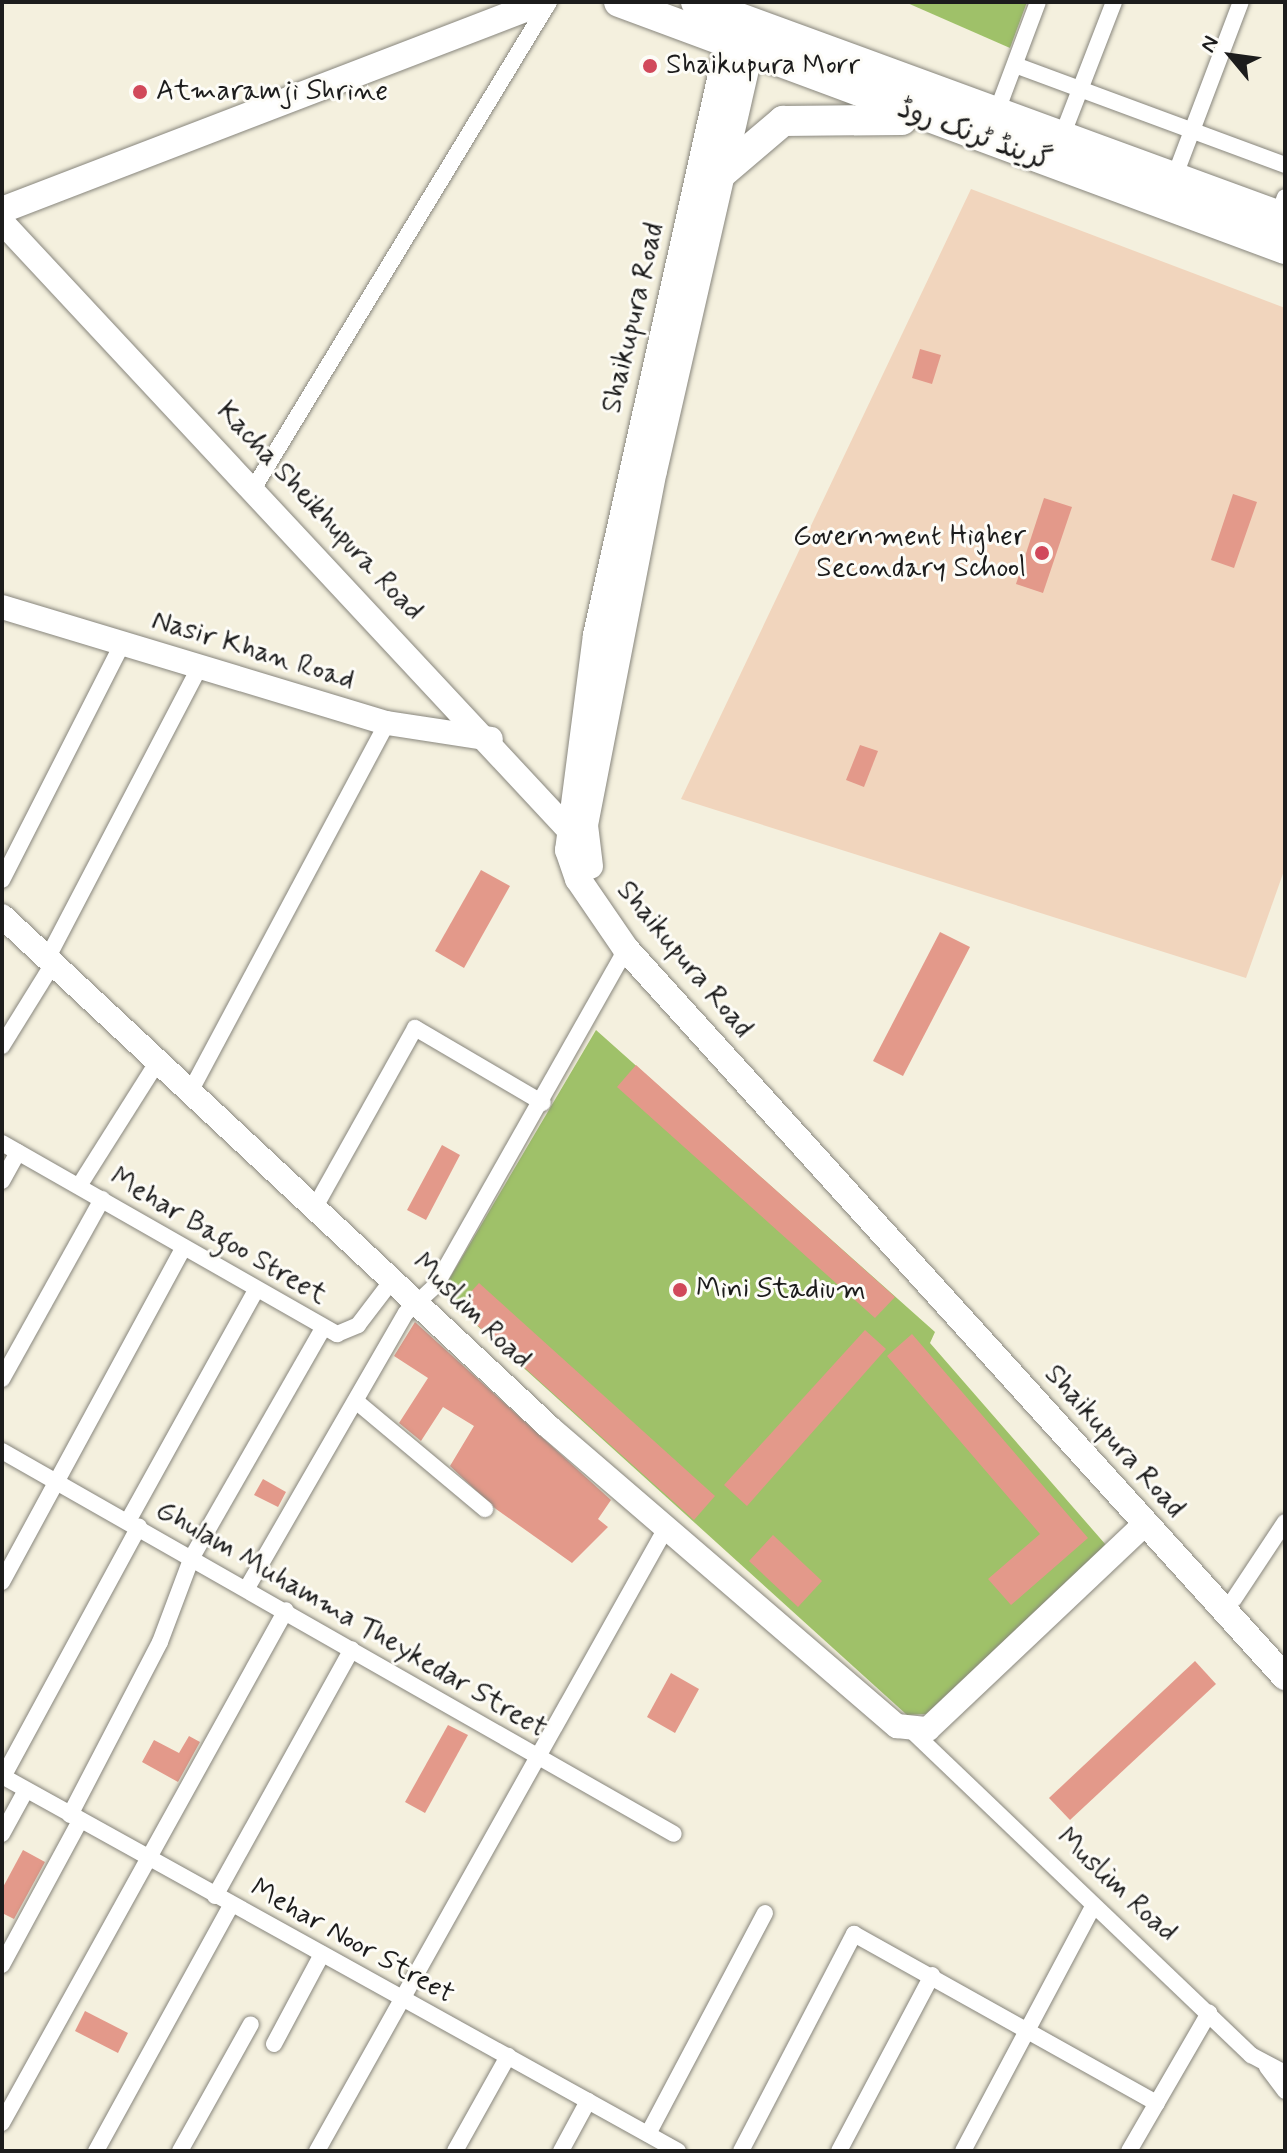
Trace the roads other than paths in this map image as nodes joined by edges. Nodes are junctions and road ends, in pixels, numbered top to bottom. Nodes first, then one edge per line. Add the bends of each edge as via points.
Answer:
1 (543, 2) edge
2 (549, 2) edge
3 (619, 2) edge
4 (1038, 2) edge
5 (1114, 2) edge
6 (1241, 2) edge
7 (710, 5) edge
8 (739, 47) junction
9 (1015, 65) junction
10 (1080, 90) junction
11 (984, 107) junction
12 (932, 121) junction
13 (961, 132) junction
14 (1191, 134) junction
15 (1062, 136) junction
16 (1285, 165) edge
17 (723, 172) junction
18 (1174, 178) junction
19 (2, 210) edge
20 (1283, 210) edge
21 (2, 222) edge
22 (1285, 249) edge
23 (255, 486) junction
24 (2, 607) edge
25 (123, 643) junction
26 (200, 666) junction
27 (387, 723) junction
28 (491, 739) junction
29 (566, 826) junction
30 (585, 849) junction
31 (2, 880) edge
32 (2, 916) edge
33 (626, 949) junction
34 (51, 960) junction
35 (2, 1046) edge
36 (158, 1061) junction
37 (190, 1092) junction
38 (543, 1103) junction
39 (2, 1143) edge
40 (18, 1152) junction
41 (2, 1181) edge
42 (79, 1186) junction
43 (102, 1199) junction
44 (315, 1207) junction
45 (184, 1247) junction
46 (393, 1279) junction
47 (256, 1290) junction
48 (415, 1303) junction
49 (323, 1328) junction
50 (2, 1379) edge
51 (357, 1402) junction
52 (2, 1451) edge
53 (57, 1482) junction
54 (485, 1509) dead end
55 (1285, 1522) edge
56 (134, 1524) junction
57 (1145, 1524) junction
58 (666, 1528) junction
59 (192, 1557) junction
60 (2, 1582) edge
61 (247, 1588) junction
62 (1234, 1599) junction
63 (286, 1610) junction
64 (352, 1649) junction
65 (1285, 1654) edge
66 (1285, 1677) edge
67 (913, 1732) junction
68 (535, 1756) junction
69 (2, 1777) edge
70 (26, 1790) junction
71 (75, 1818) junction
72 (2, 1834) edge
73 (674, 1834) dead end
74 (147, 1858) junction
75 (215, 1896) junction
76 (231, 1905) junction
77 (1093, 1906) junction
78 (765, 1913) dead end
79 (322, 1954) junction
80 (2, 1965) edge
81 (932, 1975) junction
82 (401, 1998) junction
83 (1209, 2013) junction
84 (251, 2024) dead end
85 (1030, 2030) junction
86 (274, 2044) dead end
87 (508, 2056) junction
88 (1267, 2067) junction
89 (1285, 2073) edge
90 (1285, 2091) edge
91 (588, 2101) junction
92 (1157, 2103) junction
93 (2, 2123) edge
94 (648, 2134) junction
95 (673, 2150) edge
96 (96, 2151) edge
97 (180, 2151) edge
98 (317, 2151) edge
99 (455, 2151) edge
100 (561, 2151) edge
101 (741, 2151) edge
102 (839, 2151) edge
103 (963, 2151) edge
104 (1129, 2151) edge

1 - 19 main road
2 - 23 street
3 - 8 highway, گرینڈ ٹرنک روڈ
4 - 9 street
5 - 10 street
6 - 14 street
7 - 11 highway, گرینڈ ٹرنک روڈ
8 - 12 highway, گرینڈ ٹرنک روڈ
8 - 17 main road, Shaikupura Road
8 - 29 main road, Shaikupura Road via 596,635
9 - 10 street
9 - 11 street
10 - 14 street
10 - 15 street
11 - 13 highway
11 - 15 highway, گرینڈ ٹرنک روڈ
12 - 13 highway, گرینڈ ٹرنک روڈ
12 - 17 highway via 816,115 783,121
13 - 22 highway, گرینڈ ٹرنک روڈ
14 - 16 street
14 - 18 street
15 - 18 highway, گرینڈ ٹرنک روڈ
17 - 30 main road, Shaikupura Road via 654,471
18 - 20 highway, گرینڈ ٹرنک روڈ
21 - 23 street, Kacha Sheikhupura Road
23 - 28 street, Kacha Sheikhupura Road
24 - 25 street, Nasir Khan Road
25 - 26 street, Nasir Khan Road
25 - 31 street
26 - 27 street, Nasir Khan Road
26 - 34 street
27 - 28 street, Nasir Khan Road
27 - 37 street
28 - 29 street, Kacha Sheikhupura Road
29 - 30 street, Kacha Sheikhupura Road
29 - 33 main road, Shaikupura Road via 578,879
30 - 62 main road, Shaikupura Road via 592,872 638,939
32 - 34 street, Muslim Road
33 - 38 street
33 - 57 main road, Shaikupura Road
34 - 35 street
34 - 36 street, Muslim Road
36 - 37 street, Muslim Road
36 - 42 street
37 - 44 street, Muslim Road
38 - 44 street via 415,1028
38 - 48 street via 436,1285
39 - 40 street, Mehar Bagoo Street
40 - 41 street
40 - 42 street, Mehar Bagoo Street
42 - 43 street, Mehar Bagoo Street
43 - 45 street, Mehar Bagoo Street
43 - 50 street
44 - 46 street, Muslim Road
45 - 47 street, Mehar Bagoo Street
45 - 53 street
46 - 48 street, Muslim Road
46 - 49 street, Mehar Bagoo Street via 352,1330
47 - 49 street, Mehar Bagoo Street
47 - 56 street
48 - 51 street
48 - 58 street, Muslim Road
49 - 59 street
51 - 54 street
51 - 61 street
52 - 53 street, Ghulam Muhamma Theykedar Street
53 - 56 street, Ghulam Muhamma Theykedar Street
53 - 60 street
55 - 62 street
56 - 59 street, Ghulam Muhamma Theykedar Street
56 - 69 street
57 - 66 main road, Shaikupura Road
57 - 67 street via 942,1717
58 - 67 street, Muslim Road via 883,1718
58 - 68 street
59 - 61 street, Ghulam Muhamma Theykedar Street
59 - 71 street via 160,1642
61 - 63 street, Ghulam Muhamma Theykedar Street
62 - 65 main road, Shaikupura Road
63 - 64 street, Ghulam Muhamma Theykedar Street
63 - 74 street
64 - 68 street, Ghulam Muhamma Theykedar Street
64 - 75 street
67 - 77 street, Muslim Road
68 - 73 street, Ghulam Muhamma Theykedar Street
68 - 82 street
69 - 70 street, Mehar Noor Street
70 - 71 street, Mehar Noor Street
70 - 72 street
71 - 74 street, Mehar Noor Street
71 - 80 street
74 - 75 street, Mehar Noor Street
74 - 93 street
75 - 76 street, Mehar Noor Street
76 - 79 street, Mehar Noor Street
76 - 96 street
77 - 83 street, Muslim Road
77 - 85 street
78 - 94 street
79 - 82 street, Mehar Noor Street
79 - 86 street
81 - 85 street
81 - 101 street via 854,1934
81 - 102 street
82 - 87 street, Mehar Noor Street
82 - 98 street
83 - 88 street, Muslim Road
83 - 92 street
84 - 97 street
85 - 92 street
85 - 103 street
87 - 91 street, Mehar Noor Street
87 - 99 street
88 - 89 street, Muslim Road
88 - 90 street
91 - 94 street, Mehar Noor Street
91 - 100 street
92 - 104 street
94 - 95 street, Mehar Noor Street

